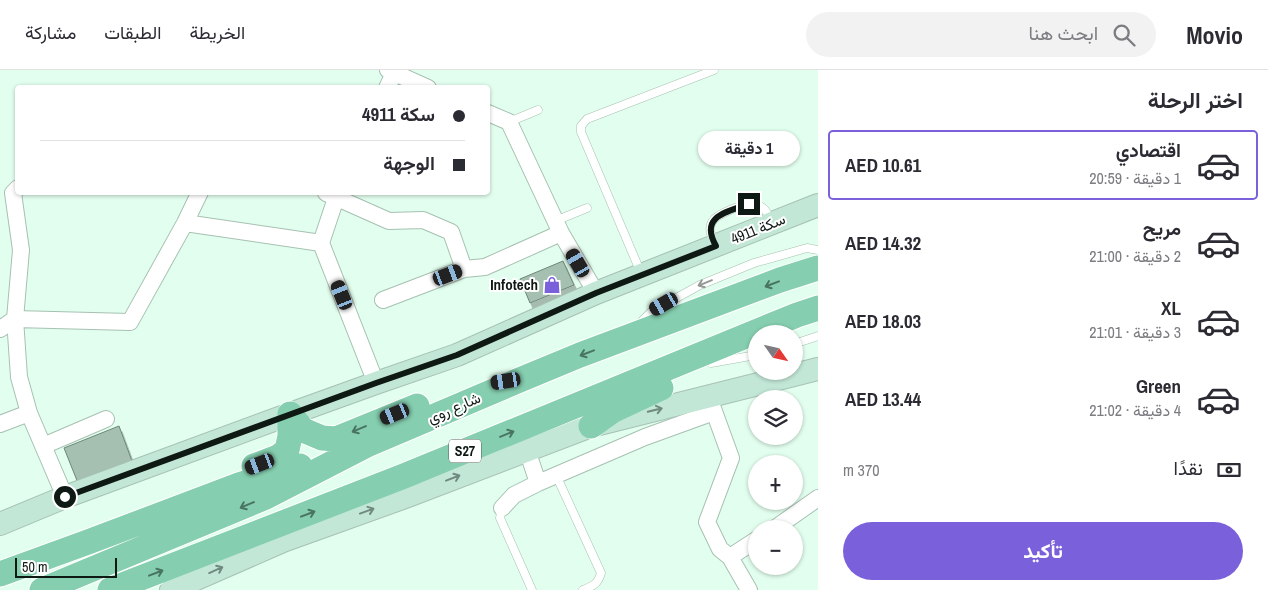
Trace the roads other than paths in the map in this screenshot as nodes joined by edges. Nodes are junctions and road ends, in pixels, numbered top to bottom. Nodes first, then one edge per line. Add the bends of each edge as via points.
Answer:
1 (714, 70) edge
2 (390, 77) edge
3 (418, 85) edge
4 (538, 110) dead end
5 (490, 114) edge
6 (509, 122) junction
7 (10, 190) edge
8 (199, 195) edge
9 (333, 195) edge
10 (335, 195) edge
11 (818, 205) edge
12 (587, 208) dead end
13 (185, 223) junction
14 (558, 227) junction
15 (321, 243) junction
16 (818, 250) edge
17 (818, 268) edge
18 (464, 269) junction
19 (642, 275) junction
20 (596, 293) junction
21 (383, 300) dead end
22 (818, 308) edge
23 (818, 318) edge
24 (15, 319) junction
25 (801, 325) edge
26 (0, 329) edge
27 (818, 336) edge
28 (624, 339) junction
29 (803, 341) edge
30 (748, 346) edge
31 (748, 356) edge
32 (711, 363) junction
33 (818, 369) edge
34 (522, 379) junction
35 (376, 383) junction
36 (711, 404) junction
37 (29, 413) junction
38 (290, 414) junction
39 (106, 419) dead end
40 (0, 424) edge
41 (591, 426) junction
42 (369, 444) junction
43 (43, 446) junction
44 (527, 450) junction
45 (556, 475) junction
46 (538, 483) junction
47 (65, 497) junction
48 (818, 498) edge
49 (502, 508) joint
50 (787, 520) edge
51 (0, 524) edge
52 (88, 542) junction
53 (748, 546) edge
54 (730, 558) junction
55 (0, 574) edge
56 (42, 590) edge
57 (110, 590) edge
58 (171, 590) edge
59 (532, 590) edge
60 (583, 590) edge
61 (749, 590) edge

1 - 19 lane via 587,119 582,126 581,132
2 - 3 street
4 - 6 lane
5 - 6 street
6 - 14 street
7 - 24 street via 21,250
8 - 13 street
9 - 15 street
10 - 18 street via 389,222 423,220 451,232
11 - 19 street, سكة 4911
12 - 14 lane
13 - 15 street
13 - 24 street via 130,322
14 - 18 street via 485,267
14 - 20 street
15 - 35 street
16 -> 28 lane via 807,248 754,263 700,285 651,312
17 -> 28 main road, شارع روي
18 - 21 street
19 - 20 street, سكة 4911
20 - 35 street, سكة 4911 via 457,355
57 -> 22 main road, S27 via 404,476
23 - 25 main road
24 - 26 street
24 - 37 street via 19,377
27 - 29 lane
28 -> 34 main road, شارع روي
30 - 32 main road
31 - 32 lane
32 - 41 main road via 612,411
33 - 36 street
34 -> 38 main road via 459,389 336,439 322,438 303,430
34 - 42 main road, شارع روي
35 - 38 street, سكة 4911
41 -> 36 street
36 - 45 street via 645,437
36 - 54 street via 731,458 707,522 720,549
37 - 40 street
37 - 43 street
38 - 47 street, سكة 4911
38 - 52 main road via 287,450 278,457 142,510
39 - 43 street
41 - 44 street
42 - 52 main road via 239,485
42 -> 56 main road, شارع روي via 266,497
43 - 47 street
44 - 46 street
58 -> 44 street via 283,541
45 - 46 street
45 - 60 lane via 601,573 599,581
46 - 49 street via 514,496
47 - 51 street, سكة 4911
48 - 50 street
49 - 59 lane via 500,518
52 - 55 main road
53 - 54 street
54 - 61 street

